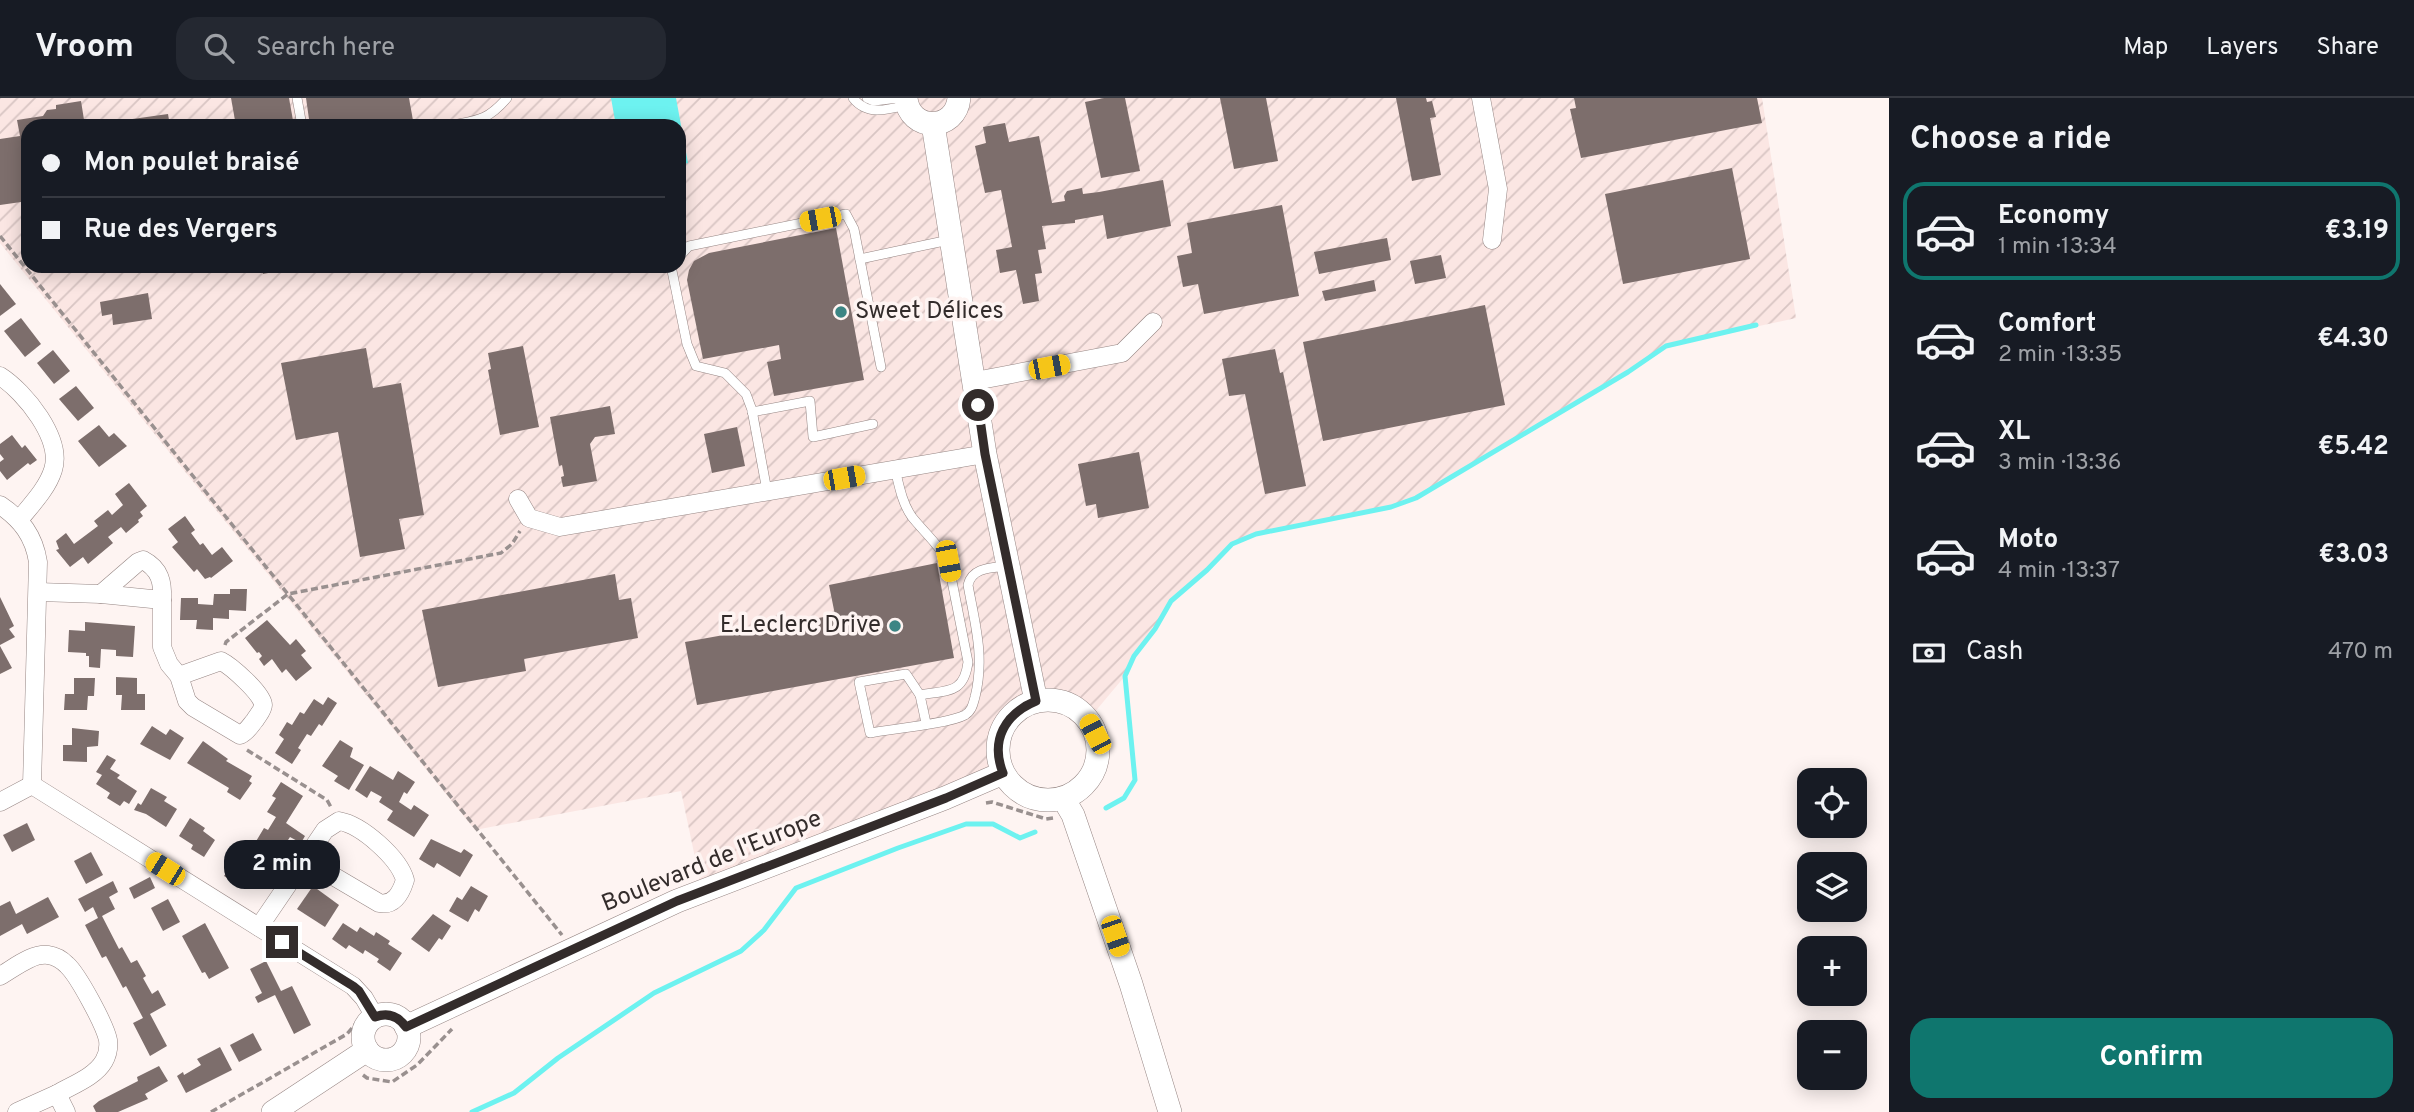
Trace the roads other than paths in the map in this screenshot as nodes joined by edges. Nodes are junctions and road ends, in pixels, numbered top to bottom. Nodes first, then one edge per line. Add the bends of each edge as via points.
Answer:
1 (297, 98) edge
2 (507, 98) edge
3 (853, 98) edge
4 (867, 98) edge
5 (959, 98) edge
6 (1481, 98) edge
7 (904, 100) edge
8 (301, 119) edge
9 (485, 119) edge
10 (933, 124) junction
11 (949, 240) junction
12 (1492, 240) dead end
13 (686, 249) edge
14 (860, 259) junction
15 (672, 273) edge
16 (1153, 322) dead end
17 (881, 366) dead end
18 (0, 376) edge
19 (975, 381) junction
20 (752, 412) junction
21 (873, 424) dead end
22 (985, 454) junction
23 (895, 469) junction
24 (767, 491) junction
25 (518, 499) dead end
26 (0, 505) edge
27 (19, 520) junction
28 (1009, 566) junction
29 (38, 592) junction
30 (101, 594) junction
31 (162, 600) junction
32 (178, 676) junction
33 (920, 695) junction
34 (1036, 701) junction
35 (926, 723) junction
36 (1003, 773) junction
37 (32, 785) junction
38 (0, 802) edge
39 (1068, 806) junction
40 (306, 860) junction
41 (259, 928) junction
42 (0, 976) edge
43 (373, 1013) junction
44 (406, 1027) junction
45 (367, 1050) junction
46 (57, 1094) junction
47 (17, 1112) edge
48 (66, 1112) edge
49 (273, 1112) edge
50 (1170, 1112) edge

1 - 8 lane
2 - 9 lane
3 - 7 lane via 871,110 883,111
4 - 7 lane
5 - 10 street via 950,118
6 - 12 street via 1498,189
7 - 10 street via 916,119
10 - 11 street
11 - 14 lane
11 - 19 street
13 - 14 lane via 846,214
14 - 17 lane
15 - 20 lane via 696,366 725,373 746,394
16 - 19 street via 1122,353
18 - 27 street via 17,389 41,420 54,457 49,479
19 - 22 street
20 - 21 lane via 810,401 813,437
20 - 24 lane
22 - 23 street
22 - 28 street
23 - 24 street
23 - 33 lane via 911,515 948,561 968,662 961,684
24 - 25 street via 560,527 529,518
26 - 27 street
27 - 29 street via 37,552
28 - 34 street
28 - 35 lane via 982,569 968,585 981,674 972,708 952,719
29 - 30 street
29 - 37 street
30 - 31 street
30 - 31 street via 143,560 161,579
31 - 32 street via 162,647
32 - 32 street via 221,661 235,669 262,702 262,709 240,735 193,707
33 - 35 lane
33 - 35 lane via 906,674 859,682 870,733
34 - 36 street via 1014,713 1000,734
34 - 39 street via 1068,704 1088,720 1095,734 1095,765
36 - 39 street via 1022,793
36 - 44 street, Boulevard de l'Europe via 677,901
37 - 38 street
37 - 41 street
39 - 50 street
40 - 40 street via 325,830 339,821 361,829 405,880 394,900 385,904
40 - 41 street
41 - 43 street via 353,986
42 - 46 street via 39,956 60,959 72,970 102,1024 108,1044 104,1061
43 - 44 street via 397,1017
43 - 45 street via 363,1035
44 - 45 street via 408,1042 401,1055 379,1059
45 - 49 street
46 - 47 street
46 - 48 street

